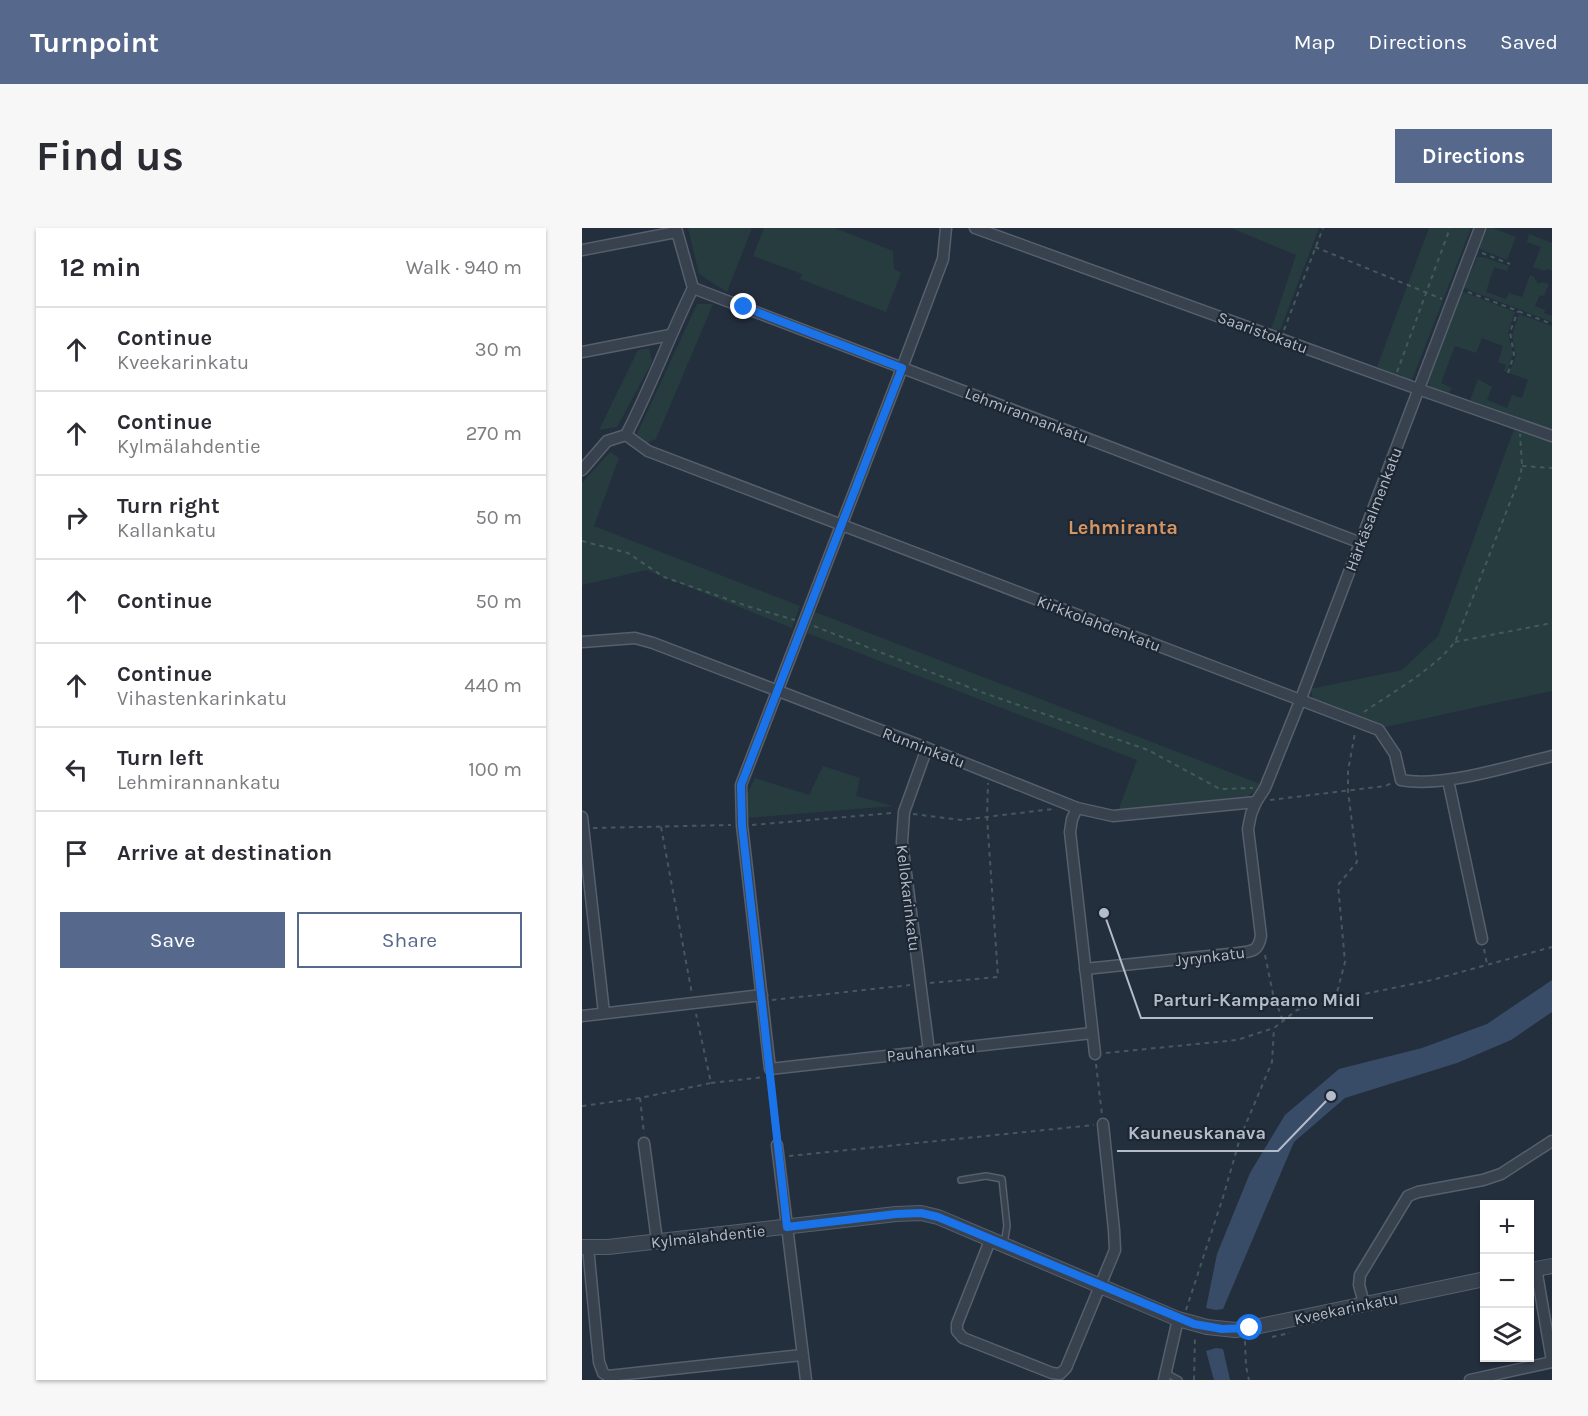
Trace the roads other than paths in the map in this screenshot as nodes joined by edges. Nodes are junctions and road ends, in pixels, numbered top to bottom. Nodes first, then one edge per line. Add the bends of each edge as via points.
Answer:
1 (946, 228) edge
2 (975, 228) edge
3 (1480, 228) edge
4 (676, 230) edge
5 (582, 250) edge
6 (693, 288) junction
7 (670, 335) junction
8 (582, 352) edge
9 (902, 368) junction
10 (1418, 389) junction
11 (626, 435) junction
12 (1552, 436) edge
13 (582, 470) edge
14 (842, 524) junction
15 (1361, 543) junction
16 (582, 642) edge
17 (777, 690) junction
18 (1300, 701) junction
19 (927, 748) junction
20 (1552, 756) edge
21 (1448, 780) junction
22 (1256, 802) junction
23 (1072, 806) junction
24 (582, 817) edge
25 (583, 829) edge
26 (1482, 939) road end
27 (1085, 969) junction
28 (762, 995) junction
29 (604, 1013) junction
30 (582, 1016) edge
31 (1092, 1033) junction
32 (929, 1051) junction
33 (1095, 1054) road end
34 (1102, 1124) road end
35 (1552, 1141) edge
36 (645, 1143) road end
37 (777, 1145) road end
38 (961, 1179) dead end
39 (787, 1227) junction
40 (657, 1241) junction
41 (998, 1241) junction
42 (585, 1247) edge
43 (1552, 1266) edge
44 (1534, 1269) edge
45 (1534, 1274) edge
46 (1480, 1280) edge
47 (1100, 1285) junction
48 (1364, 1303) junction
49 (1180, 1322) junction
50 (1207, 1328) joint
51 (802, 1354) junction
52 (1552, 1361) edge
53 (1165, 1376) edge
54 (1508, 1376) edge
55 (806, 1380) edge
56 (1179, 1380) edge
57 (1470, 1380) edge

1 - 9 street via 943,259
2 - 10 street, Saaristokatu
3 - 10 street, Härkäsalmenkatu
4 - 5 street
4 - 6 street
6 - 7 street
6 - 9 street, Lehmirannankatu
7 - 8 street
7 - 11 street
9 - 14 street
9 - 15 street, Lehmirannankatu
10 - 12 street, Saaristokatu
10 - 15 street, Härkäsalmenkatu
11 - 13 street via 607,441
11 - 14 street, Kirkkolahdenkatu via 648,451
14 - 17 street
14 - 18 street, Kirkkolahdenkatu
15 - 18 street, Härkäsalmenkatu
16 - 17 street, Runninkatu via 635,638
17 - 19 street, Runninkatu
17 - 28 street via 741,785
18 - 21 street, Kirkkolahdenkatu via 1379,730 1395,754 1401,780
18 - 22 street, Härkäsalmenkatu
19 - 23 street, Runninkatu
19 - 32 street, Kellokarinkatu via 904,812 902,842
20 - 21 street
21 - 26 street
22 - 23 street, Runninkatu via 1113,816
22 - 27 street, Jyrynkatu via 1248,829 1259,945 1238,953
23 - 27 street via 1070,832
24 - 25 street
25 - 29 street
27 - 31 street
28 - 29 street
28 - 32 street, Pauhankatu via 770,1073
29 - 30 street
31 - 32 street, Pauhankatu
31 - 33 street
34 - 47 street via 1115,1250
35 - 48 street via 1501,1174 1408,1196 1360,1275
36 - 40 street
37 - 39 street
38 - 41 lane via 1002,1179 1007,1226
39 - 40 street, Kylmälahdentie
39 - 41 street, Kylmälahdentie via 921,1213
39 - 51 street
40 - 42 street, Kylmälahdentie
41 - 47 street, Kylmälahdentie
41 - 47 street via 957,1324 963,1338 1060,1374 1066,1368
42 - 51 street via 599,1362 608,1376
43 - 44 street
45 - 52 street
46 - 48 street, Kveekarinkatu
47 - 49 street, Kylmälahdentie
48 - 50 street, Kveekarinkatu via 1250,1328
49 - 50 street, Kylmälahdentie
49 - 53 street
51 - 55 street
52 - 54 street
53 - 56 lane
54 - 57 street

